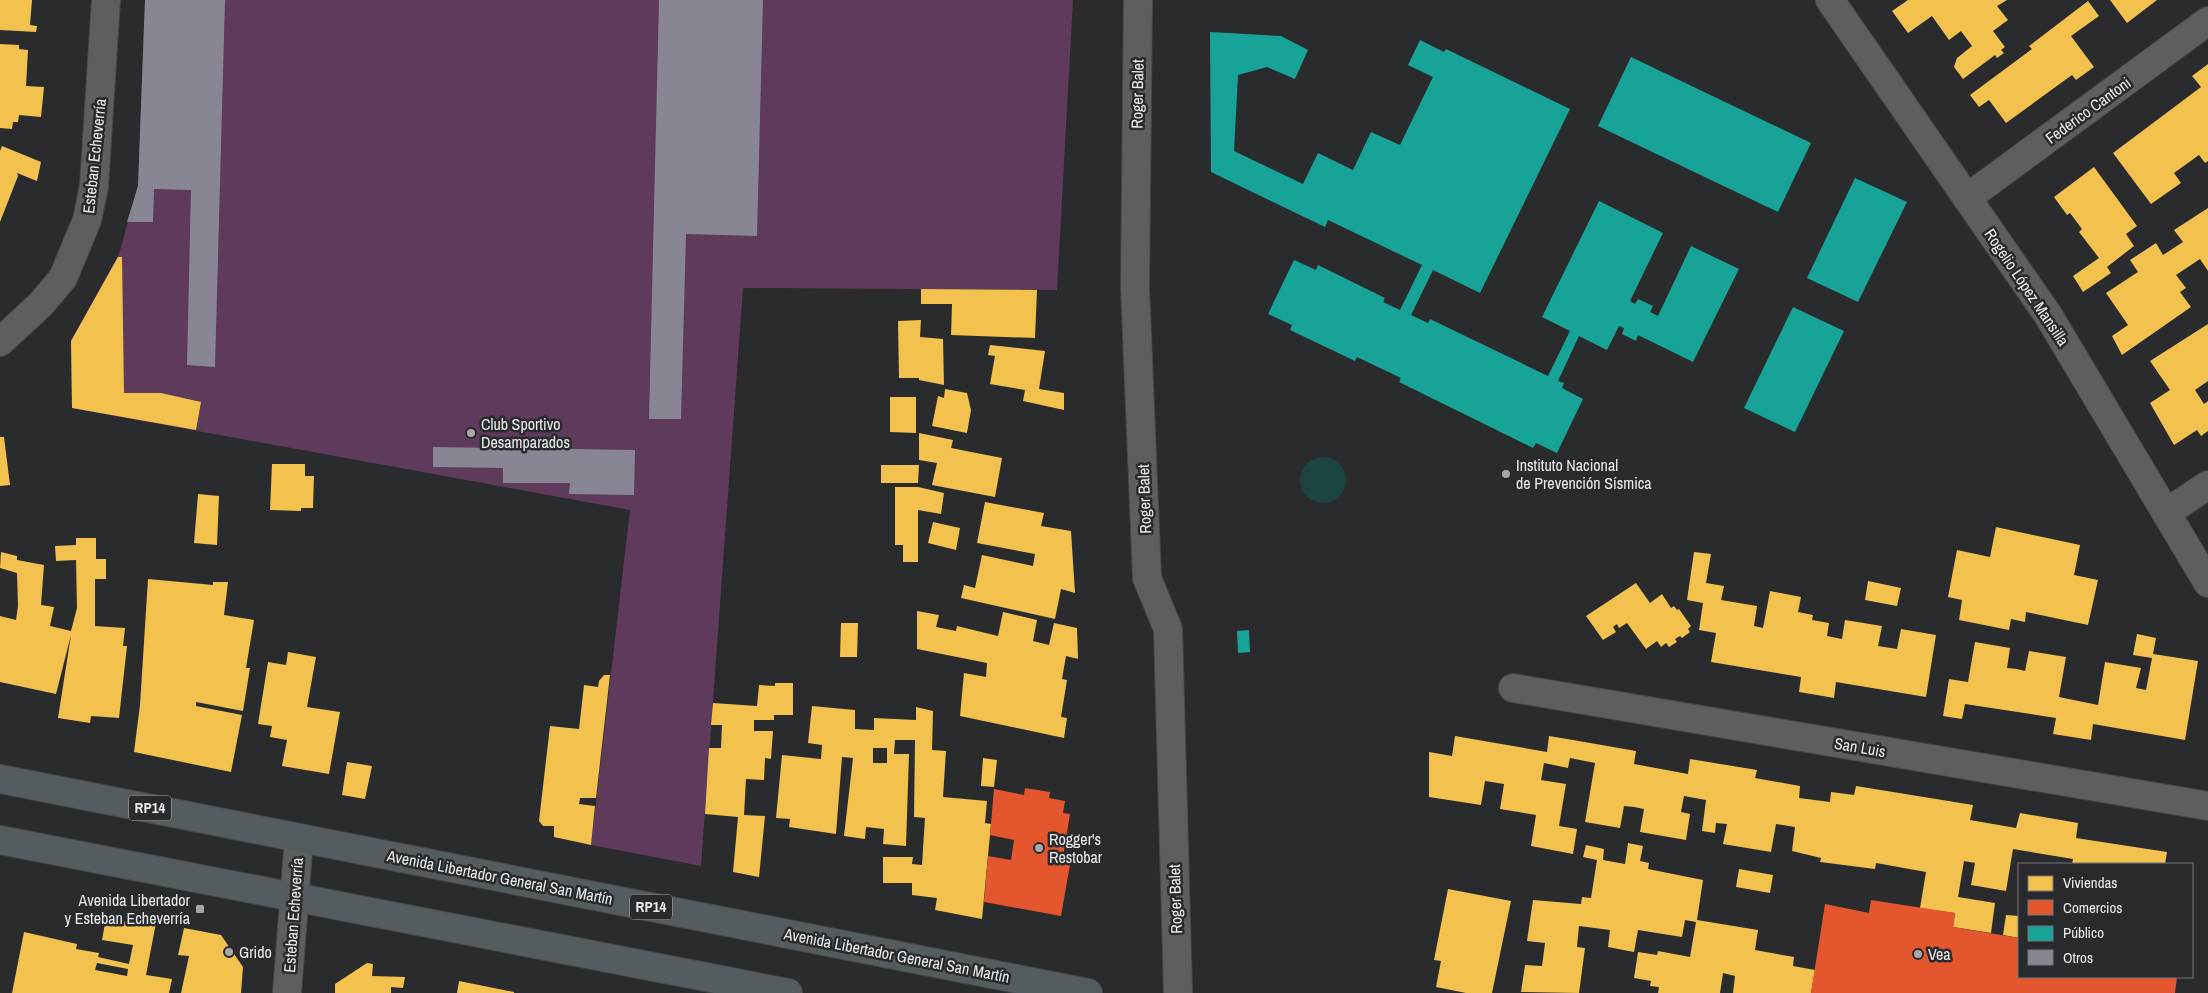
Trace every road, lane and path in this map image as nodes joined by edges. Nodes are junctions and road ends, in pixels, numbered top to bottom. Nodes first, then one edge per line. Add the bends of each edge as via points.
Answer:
1 (106, 0) edge
2 (1138, 0) edge
3 (1830, 0) edge
4 (2208, 21) edge
5 (1967, 198) junction
6 (0, 342) edge
7 (2208, 485) edge
8 (2166, 513) junction
9 (2208, 584) edge
10 (1513, 688) dead end
11 (0, 779) edge
12 (2208, 806) edge
13 (299, 838) junction
14 (0, 840) edge
15 (295, 898) junction
16 (1001, 984) edge
17 (287, 993) edge
18 (788, 993) edge
19 (1088, 993) edge
20 (1178, 993) edge

1 - 6 street, Esteban Echeverría via 94,186 88,220 62,278 23,322
2 - 20 street, Roger Balet via 1135,297 1147,578 1168,629
3 - 5 street, Rogelio López Mansilla
4 - 5 street, Federico Cantoni
5 - 8 street, Rogelio López Mansilla via 2048,314
7 - 8 street
8 - 9 street, Rogelio López Mansilla
10 - 12 street, San Luis
11 - 13 main road, Avenida Libertador General San Martín / RP14
13 - 15 street, Esteban Echeverría
13 - 16 main road, Avenida Libertador General San Martín / RP14
14 - 15 main road
15 - 17 street, Esteban Echeverría
15 - 18 main road
16 - 19 main road, Avenida Libertador General San Martín / RP14

